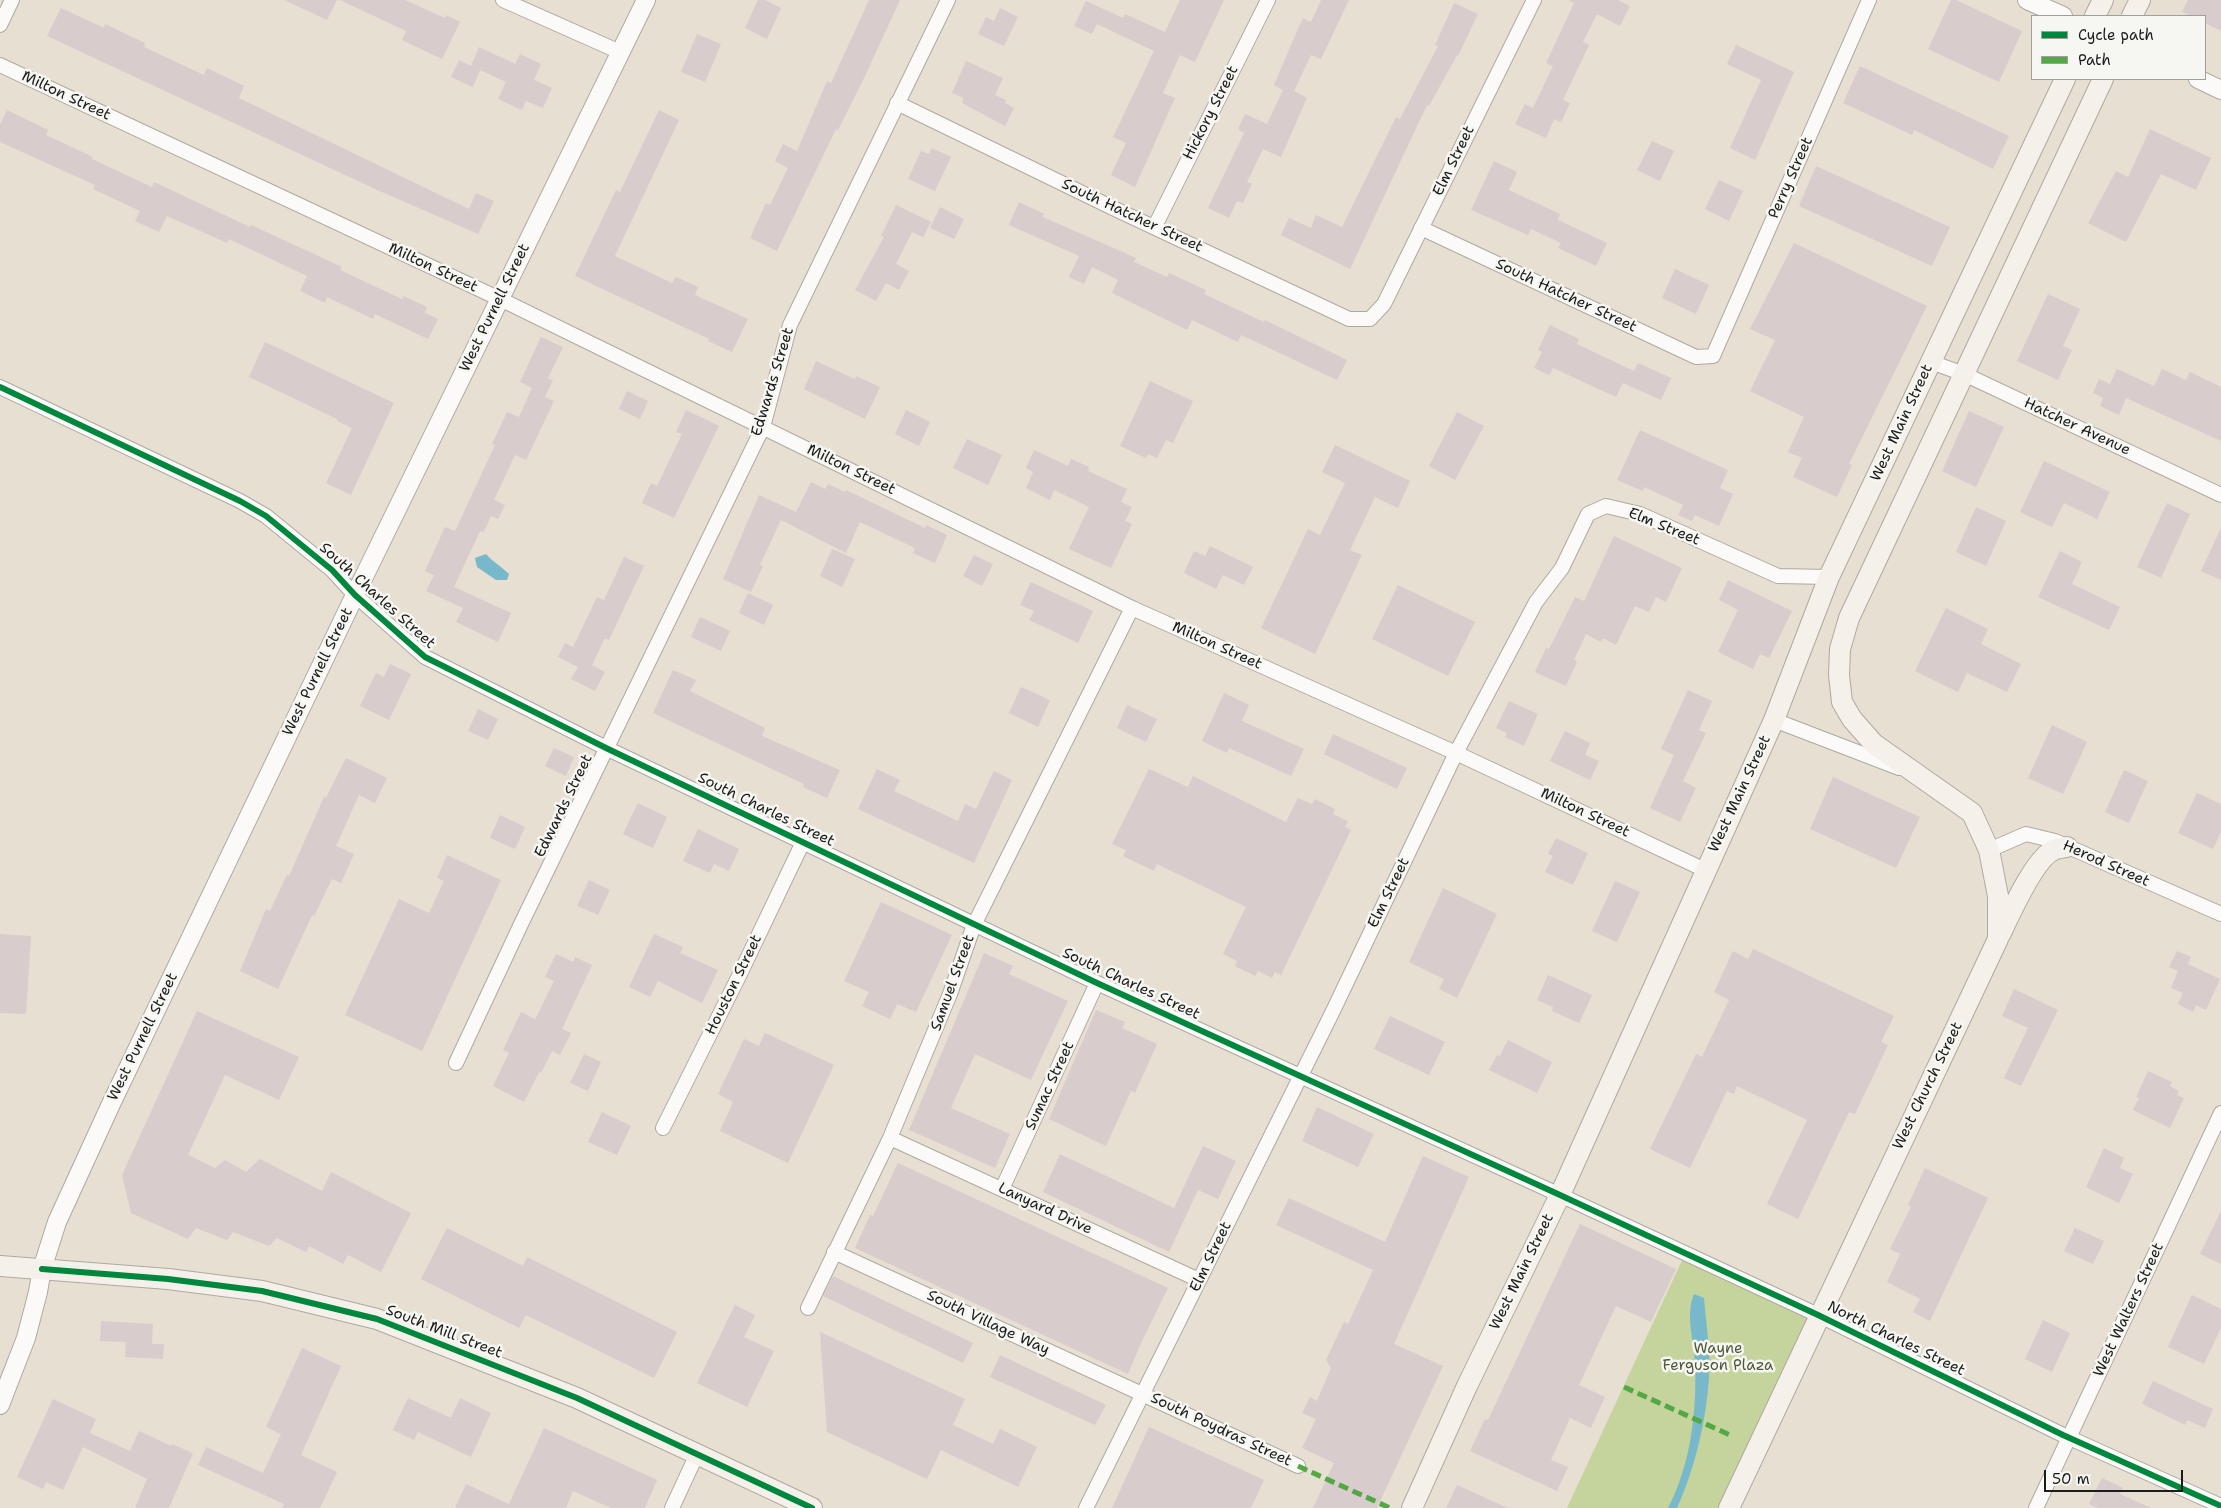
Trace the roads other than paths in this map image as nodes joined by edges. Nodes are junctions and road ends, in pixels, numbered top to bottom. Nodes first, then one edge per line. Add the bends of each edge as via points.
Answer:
1 (12, 0) edge
2 (503, 0) edge
3 (646, 0) edge
4 (948, 0) edge
5 (1268, 0) edge
6 (1534, 0) edge
7 (1869, 0) edge
8 (2027, 0) edge
9 (2103, 0) edge
10 (2140, 0) edge
11 (2061, 15) edge
12 (2096, 15) edge
13 (2132, 15) edge
14 (0, 24) edge
15 (620, 52) junction
16 (0, 66) edge
17 (2066, 80) edge
18 (2103, 80) edge
19 (2200, 80) edge
20 (2221, 90) edge
21 (897, 103) junction
22 (1155, 226) junction
23 (1422, 228) junction
24 (500, 299) junction
25 (1370, 319) joint
26 (1713, 356) joint
27 (1931, 362) junction
28 (1964, 374) junction
29 (0, 386) edge
30 (763, 427) junction
31 (2221, 495) edge
32 (1829, 577) junction
33 (355, 595) junction
34 (1132, 608) junction
35 (1774, 720) junction
36 (606, 748) junction
37 (1456, 753) junction
38 (1923, 777) junction
39 (803, 842) junction
40 (2067, 847) junction
41 (1989, 850) junction
42 (1705, 870) junction
43 (2221, 914) edge
44 (974, 925) junction
45 (1998, 939) junction
46 (1097, 983) junction
47 (456, 1063) dead end
48 (1300, 1077) junction
49 (2221, 1113) edge
50 (663, 1128) dead end
51 (890, 1138) junction
52 (1002, 1189) junction
53 (1560, 1195) junction
54 (834, 1252) junction
55 (0, 1266) edge
56 (42, 1269) junction
57 (1199, 1280) junction
58 (808, 1308) dead end
59 (1818, 1316) junction
60 (1143, 1394) junction
61 (0, 1405) edge
62 (2069, 1438) junction
63 (697, 1454) junction
64 (1298, 1466) dead end
65 (2221, 1506) edge
66 (672, 1508) edge
67 (812, 1508) edge
68 (1086, 1508) edge
69 (1412, 1508) edge
70 (1728, 1508) edge
71 (2036, 1508) edge

1 - 14 street
2 - 15 street
3 - 15 street, West Purnell Street
4 - 21 street, Edwards Street
5 - 22 street, Hickory Street
6 - 23 street, Elm Street
7 - 26 street, Perry Street
8 - 11 street
9 - 12 main road
10 - 13 main road
15 - 24 street, West Purnell Street
16 - 24 street, Milton Street
17 - 27 main road, West Main Street
18 - 28 main road
19 - 20 street
21 - 22 street, South Hatcher Street
21 - 30 street, Edwards Street via 790,325
22 - 25 street, South Hatcher Street via 1350,319
23 - 25 street, Elm Street via 1384,304
23 - 26 street, South Hatcher Street via 1696,358
24 - 30 street, Milton Street
24 - 33 street, West Purnell Street
27 - 28 street, Hatcher Avenue
27 - 32 main road, West Main Street
28 - 31 street, Hatcher Avenue
28 - 38 main road, West Church Street via 1850,618 1840,649 1842,702 1852,719 1874,744
29 - 33 street, South Charles Street via 266,516 335,572
30 - 34 street, Milton Street
30 - 36 street, Edwards Street
32 - 35 main road, West Main Street
32 - 37 street, Elm Street via 1778,576 1640,514 1606,506 1588,514 1562,568 1536,602
33 - 36 street, South Charles Street via 425,657
33 - 56 street, West Purnell Street via 111,1104 57,1222
34 - 37 street, Milton Street
34 - 44 street, Samuel Street
35 - 38 street
35 - 42 main road, West Main Street
36 - 39 street, South Charles Street
36 - 47 street, Edwards Street
37 - 42 street, Milton Street
37 - 48 street, Elm Street
38 - 41 main road, West Church Street via 1972,813
39 - 44 street, South Charles Street
39 - 50 street, Houston Street
40 - 41 street, Herod Street via 2026,834
40 - 43 street, Herod Street
40 - 45 main road via 2051,851 2037,867
41 - 45 main road, West Church Street via 1998,896
42 - 53 main road, West Main Street
44 - 46 street, South Charles Street
44 - 51 street, Samuel Street via 950,994
45 - 59 main road, West Church Street
46 - 48 street, South Charles Street
46 - 52 street, Sumac Street
48 - 53 street, South Charles Street
48 - 57 street, Elm Street
49 - 62 street, West Walters Street
51 - 52 street, Lanyard Drive
51 - 54 street, Samuel Street
52 - 57 street, Lanyard Drive
53 - 59 street, North Charles Street
53 - 69 main road, West Main Street
54 - 58 street, Samuel Street
54 - 60 street, South Village Way
55 - 56 main road, South Mill Street
56 - 61 street, West Purnell Street via 26,1338
56 - 63 main road, South Mill Street via 168,1279 262,1291 377,1320 531,1378
57 - 60 street, Elm Street
59 - 62 street, North Charles Street
59 - 70 main road, West Church Street
60 - 64 street, South Poydras Street
60 - 68 street, Elm Street
62 - 65 street, North Charles Street
62 - 71 street, West Walters Street
63 - 66 street
63 - 67 main road, South Mill Street

